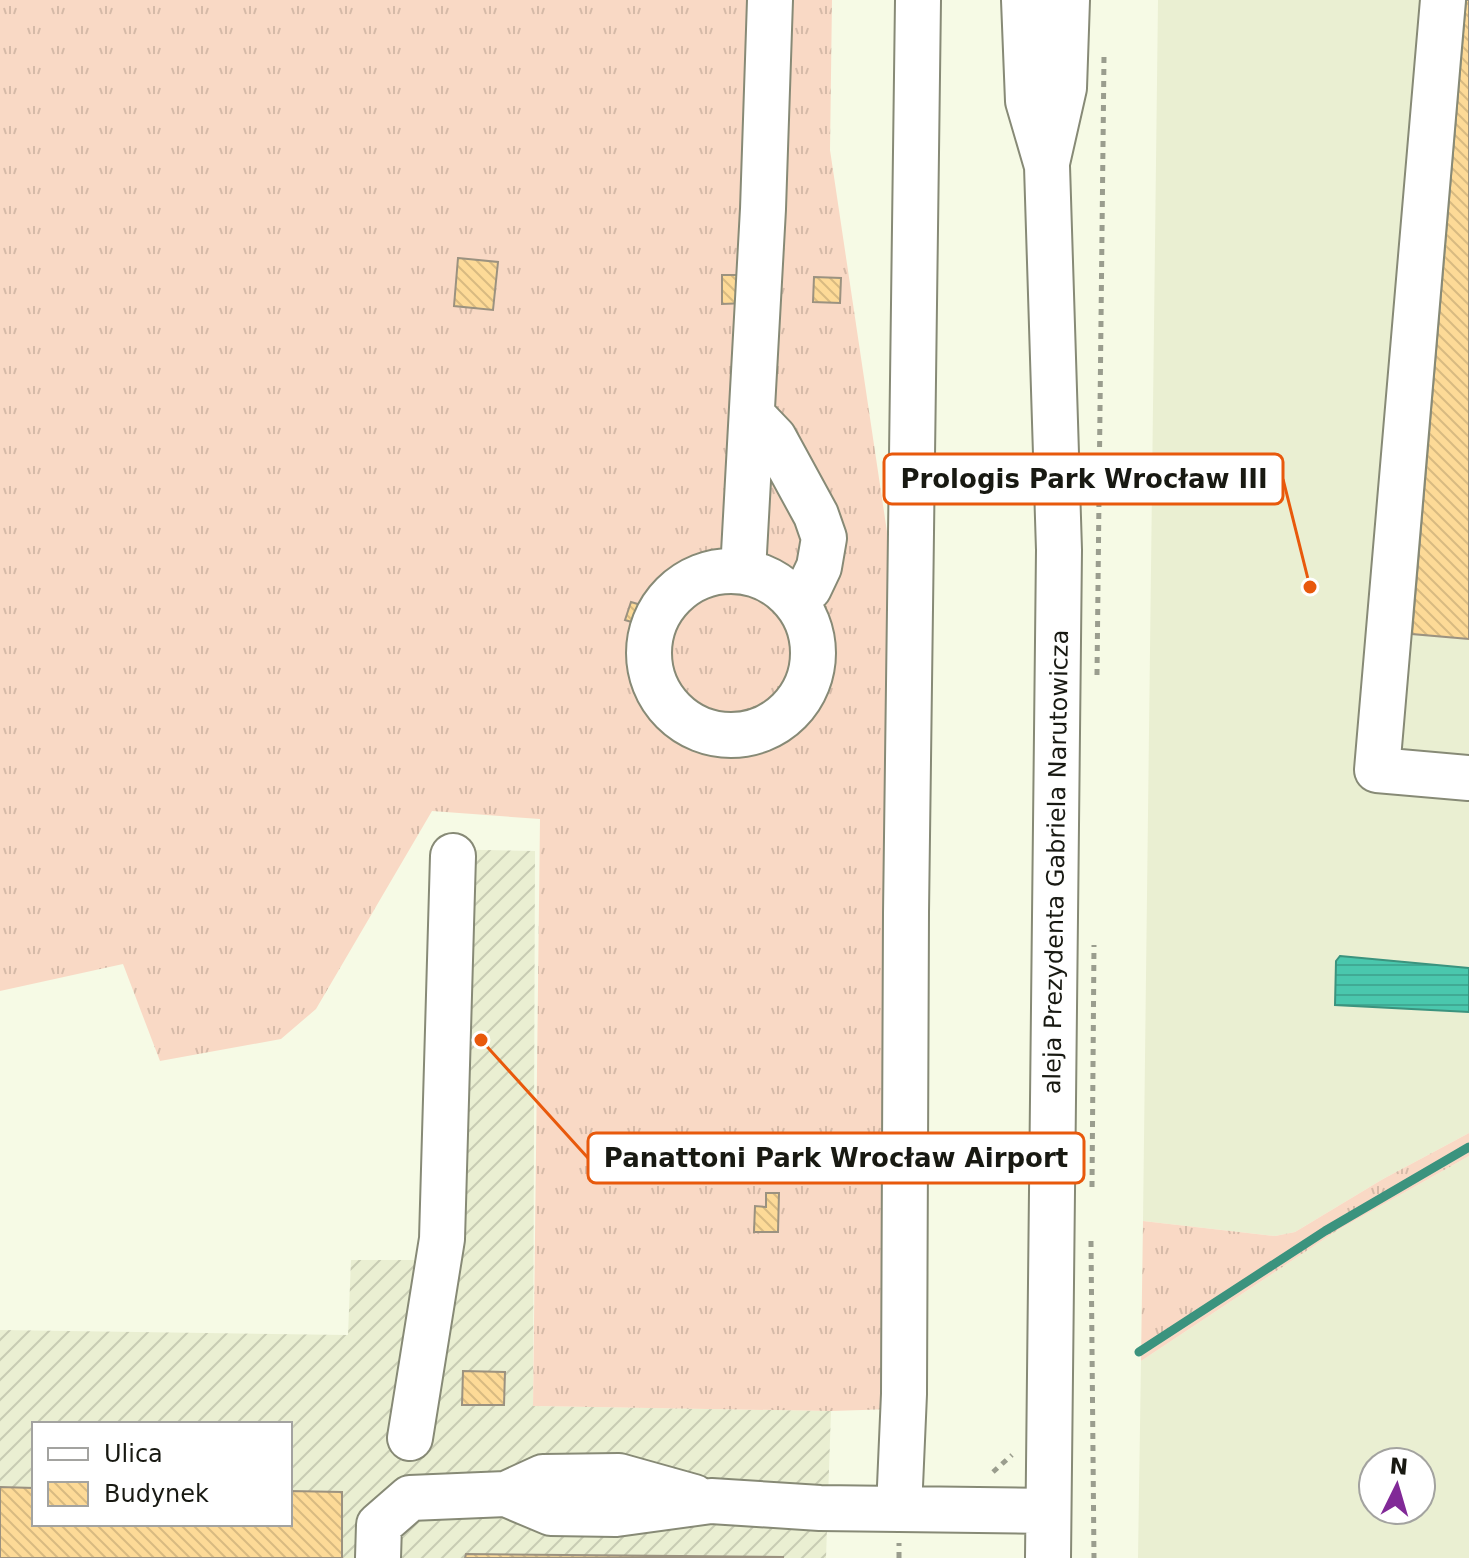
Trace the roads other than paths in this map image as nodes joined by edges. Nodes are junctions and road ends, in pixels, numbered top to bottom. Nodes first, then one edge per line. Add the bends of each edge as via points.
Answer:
1 (770, 0) edge
2 (918, 0) edge
3 (1024, 0) edge
4 (1067, 0) edge
5 (1443, 0) edge
6 (1047, 166) junction
7 (752, 415) junction
8 (743, 571) junction
9 (791, 596) junction
10 (1469, 778) edge
11 (453, 856) dead end
12 (410, 1438) dead end
13 (899, 1509) junction
14 (1048, 1511) junction
15 (378, 1558) edge
16 (1048, 1558) edge

1 - 7 street
2 - 13 street
3 - 6 street, aleja Prezydenta Gabriela Narutowicza via 1028,101
4 - 6 street, aleja Prezydenta Gabriela Narutowicza via 1064,88
5 - 10 street via 1377,770
6 - 14 street, aleja Prezydenta Gabriela Narutowicza via 1059,550
7 - 8 street
7 - 9 street via 774,438 824,538 809,588
8 - 9 street via 769,579
8 - 9 street via 716,572 690,581 655,622 649,648 652,675 663,700 706,732 760,730 783,717 801,697 812,672 813,644 806,618
11 - 12 street via 442,1239
13 - 14 street
13 - 15 street via 711,1501 616,1514 551,1513 506,1494 410,1498 379,1525
14 - 16 street, aleja Prezydenta Gabriela Narutowicza

